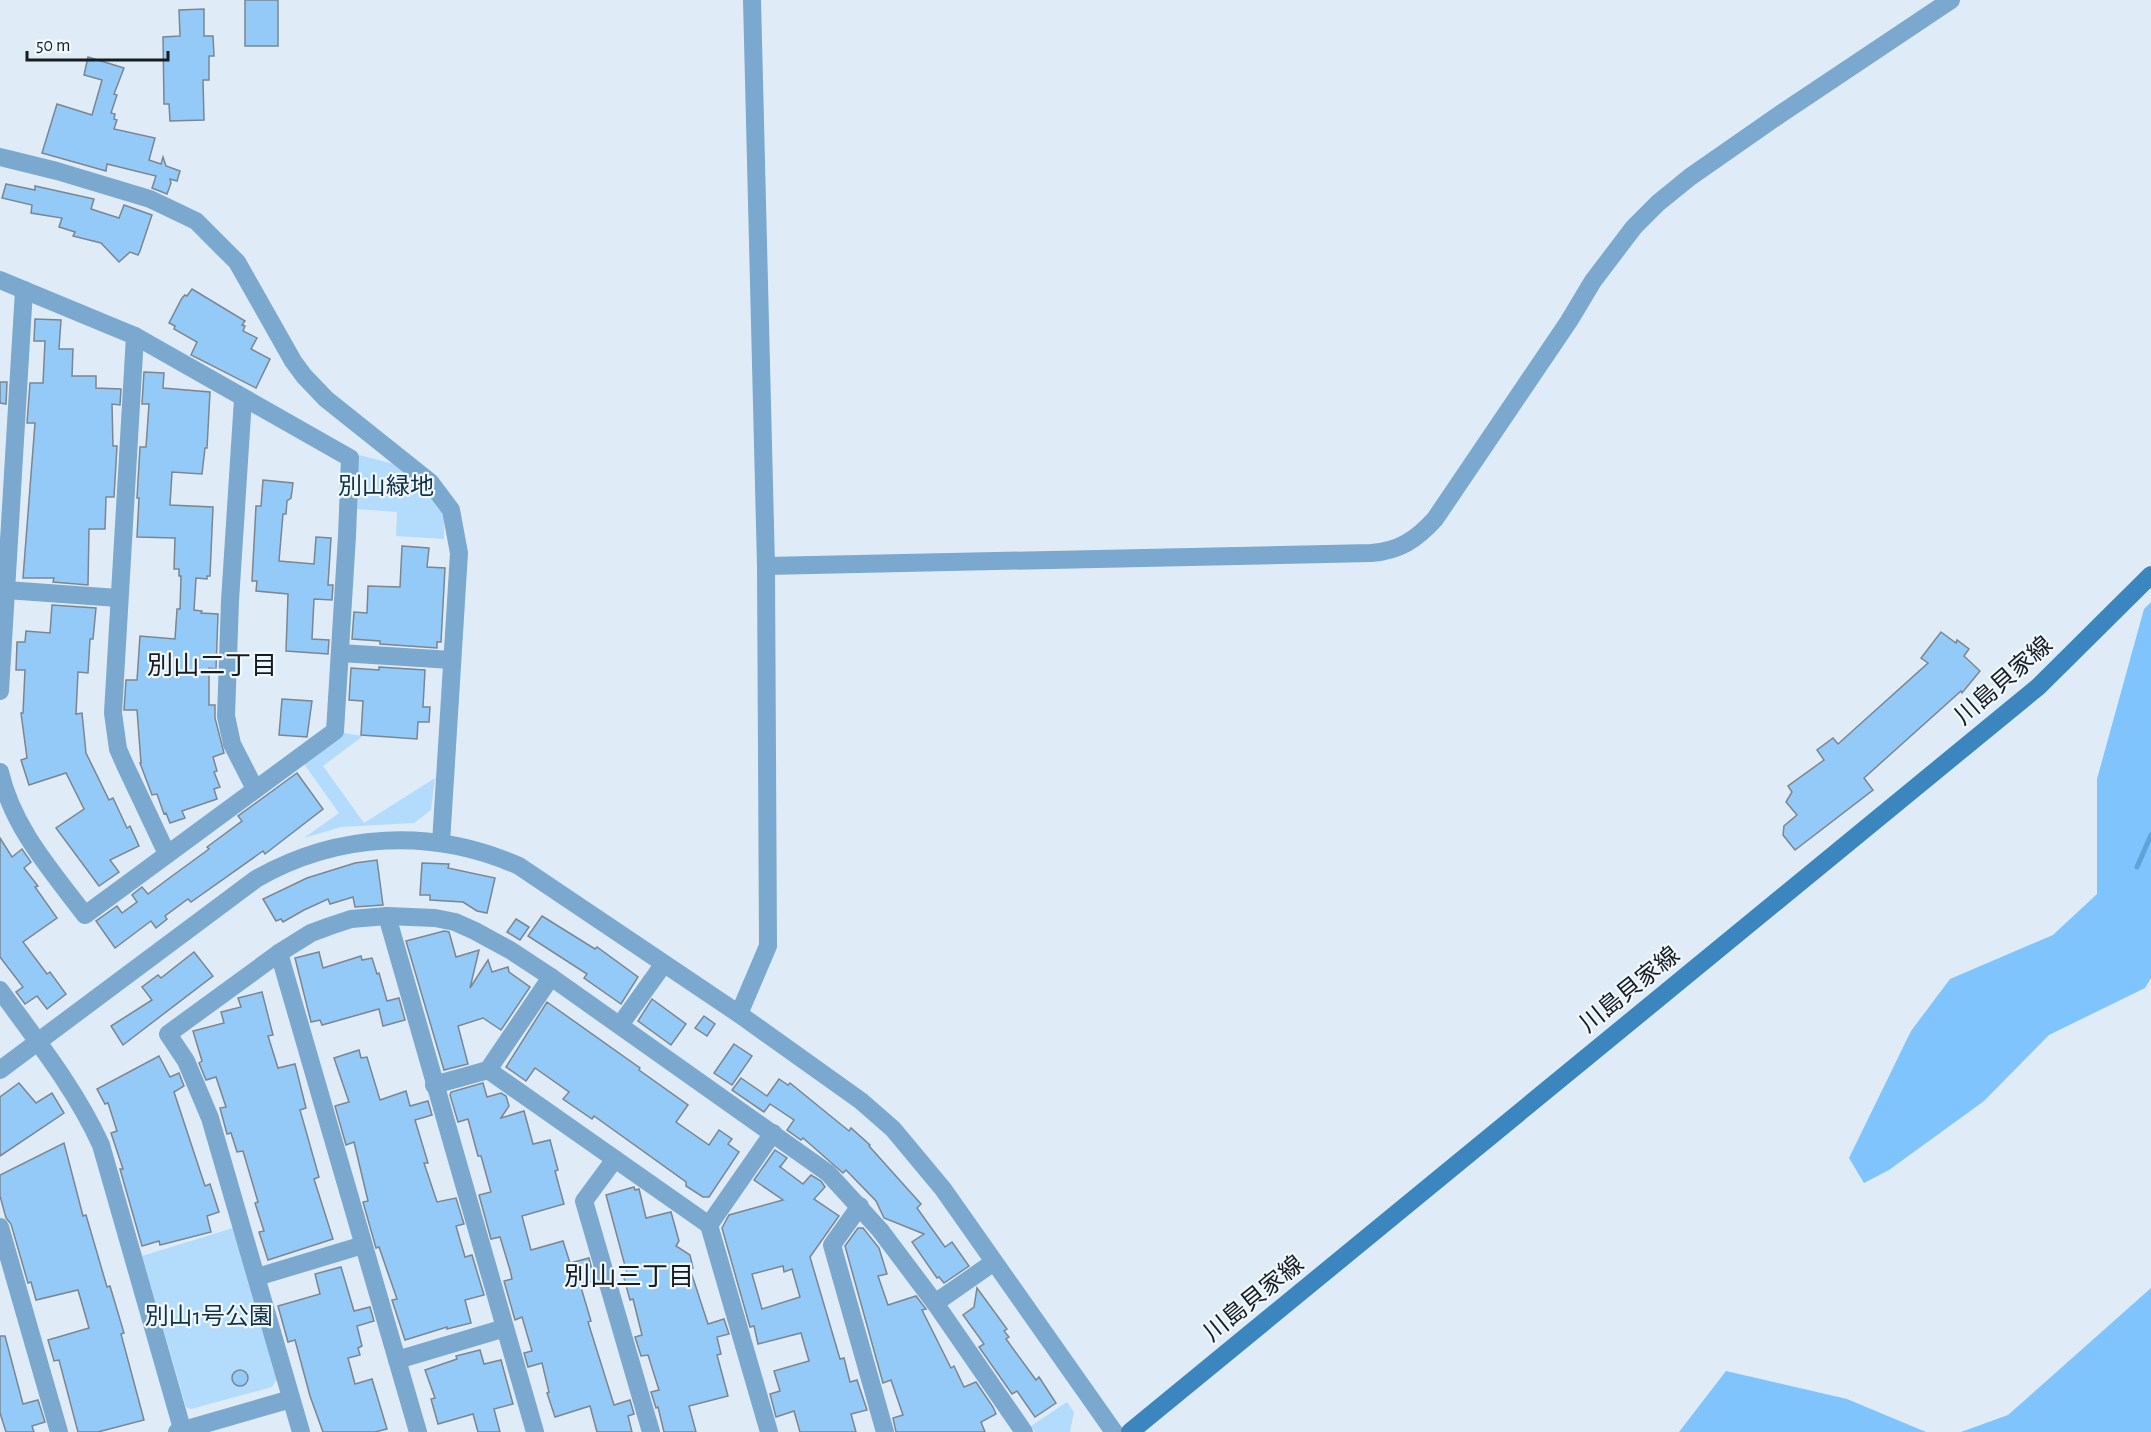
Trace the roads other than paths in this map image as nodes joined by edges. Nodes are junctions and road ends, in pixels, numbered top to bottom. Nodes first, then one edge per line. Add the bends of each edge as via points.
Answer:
1 (753, 0) edge
2 (1951, 0) edge
3 (0, 157) edge
4 (0, 280) edge
5 (24, 290) junction
6 (135, 336) junction
7 (243, 399) junction
8 (766, 566) junction
9 (2151, 575) edge
10 (6, 590) junction
11 (118, 597) junction
12 (340, 653) junction
13 (1, 658) edge
14 (452, 660) junction
15 (0, 691) edge
16 (0, 772) edge
17 (255, 789) junction
18 (441, 843) junction
19 (167, 854) junction
20 (387, 916) junction
21 (279, 953) junction
22 (663, 965) junction
23 (551, 977) junction
24 (0, 990) edge
25 (739, 1014) junction
26 (620, 1025) junction
27 (39, 1042) junction
28 (0, 1070) edge
29 (488, 1070) junction
30 (434, 1085) junction
31 (773, 1134) junction
32 (615, 1159) junction
33 (860, 1206) junction
34 (709, 1225) junction
35 (0, 1227) edge
36 (363, 1245) junction
37 (994, 1262) junction
38 (257, 1277) junction
39 (935, 1303) junction
40 (505, 1328) junction
41 (397, 1360) junction
42 (291, 1399) junction
43 (181, 1431) edge
44 (58, 1432) edge
45 (301, 1432) edge
46 (418, 1432) edge
47 (535, 1432) edge
48 (651, 1432) edge
49 (769, 1432) edge
50 (885, 1432) edge
51 (1024, 1432) edge
52 (1114, 1432) edge
53 (1130, 1432) edge

1 - 8 street
2 - 8 street via 1782,113 1658,203 1593,281 1435,519 1402,547 1371,553
3 - 14 street via 162,203 196,221 237,262 304,376 326,399 430,482 451,510 459,553
4 - 5 street
5 - 6 street
5 - 10 street
6 - 7 street
6 - 11 street
7 - 12 street via 350,458
7 - 17 street via 226,716 232,744
8 - 25 street via 768,946
9 - 53 main road, 川島貝家線 via 2038,687
10 - 11 street
10 - 13 street
11 - 19 street via 113,713 118,749
12 - 14 street
12 - 17 street via 335,731
13 - 15 street
14 - 18 street
16 - 19 street via 17,820 86,919
17 - 19 street
18 - 22 street via 482,851 519,866
18 - 27 street via 353,843 315,852 276,869 248,885
20 - 21 street via 351,919 311,933
20 - 23 street via 454,922 501,945
20 - 30 street
21 - 36 street
21 - 38 street via 168,1034 186,1061 210,1118
22 - 25 street
22 - 26 street
23 - 26 street
23 - 29 street
24 - 27 street
25 - 37 street via 861,1101 893,1129 943,1189
26 - 31 street
27 - 28 street
27 - 43 street via 84,1109 101,1145
29 - 30 street
29 - 32 street
30 - 40 street
31 - 33 street via 828,1173
31 - 34 street
32 - 34 street
32 - 48 street via 584,1201
33 - 39 street
33 - 50 street via 832,1245
34 - 49 street
35 - 44 street
36 - 38 street
36 - 41 street
37 - 39 street
37 - 52 street
38 - 42 street
39 - 51 street
40 - 41 street
40 - 47 street
41 - 46 street
42 - 43 street
42 - 45 street

